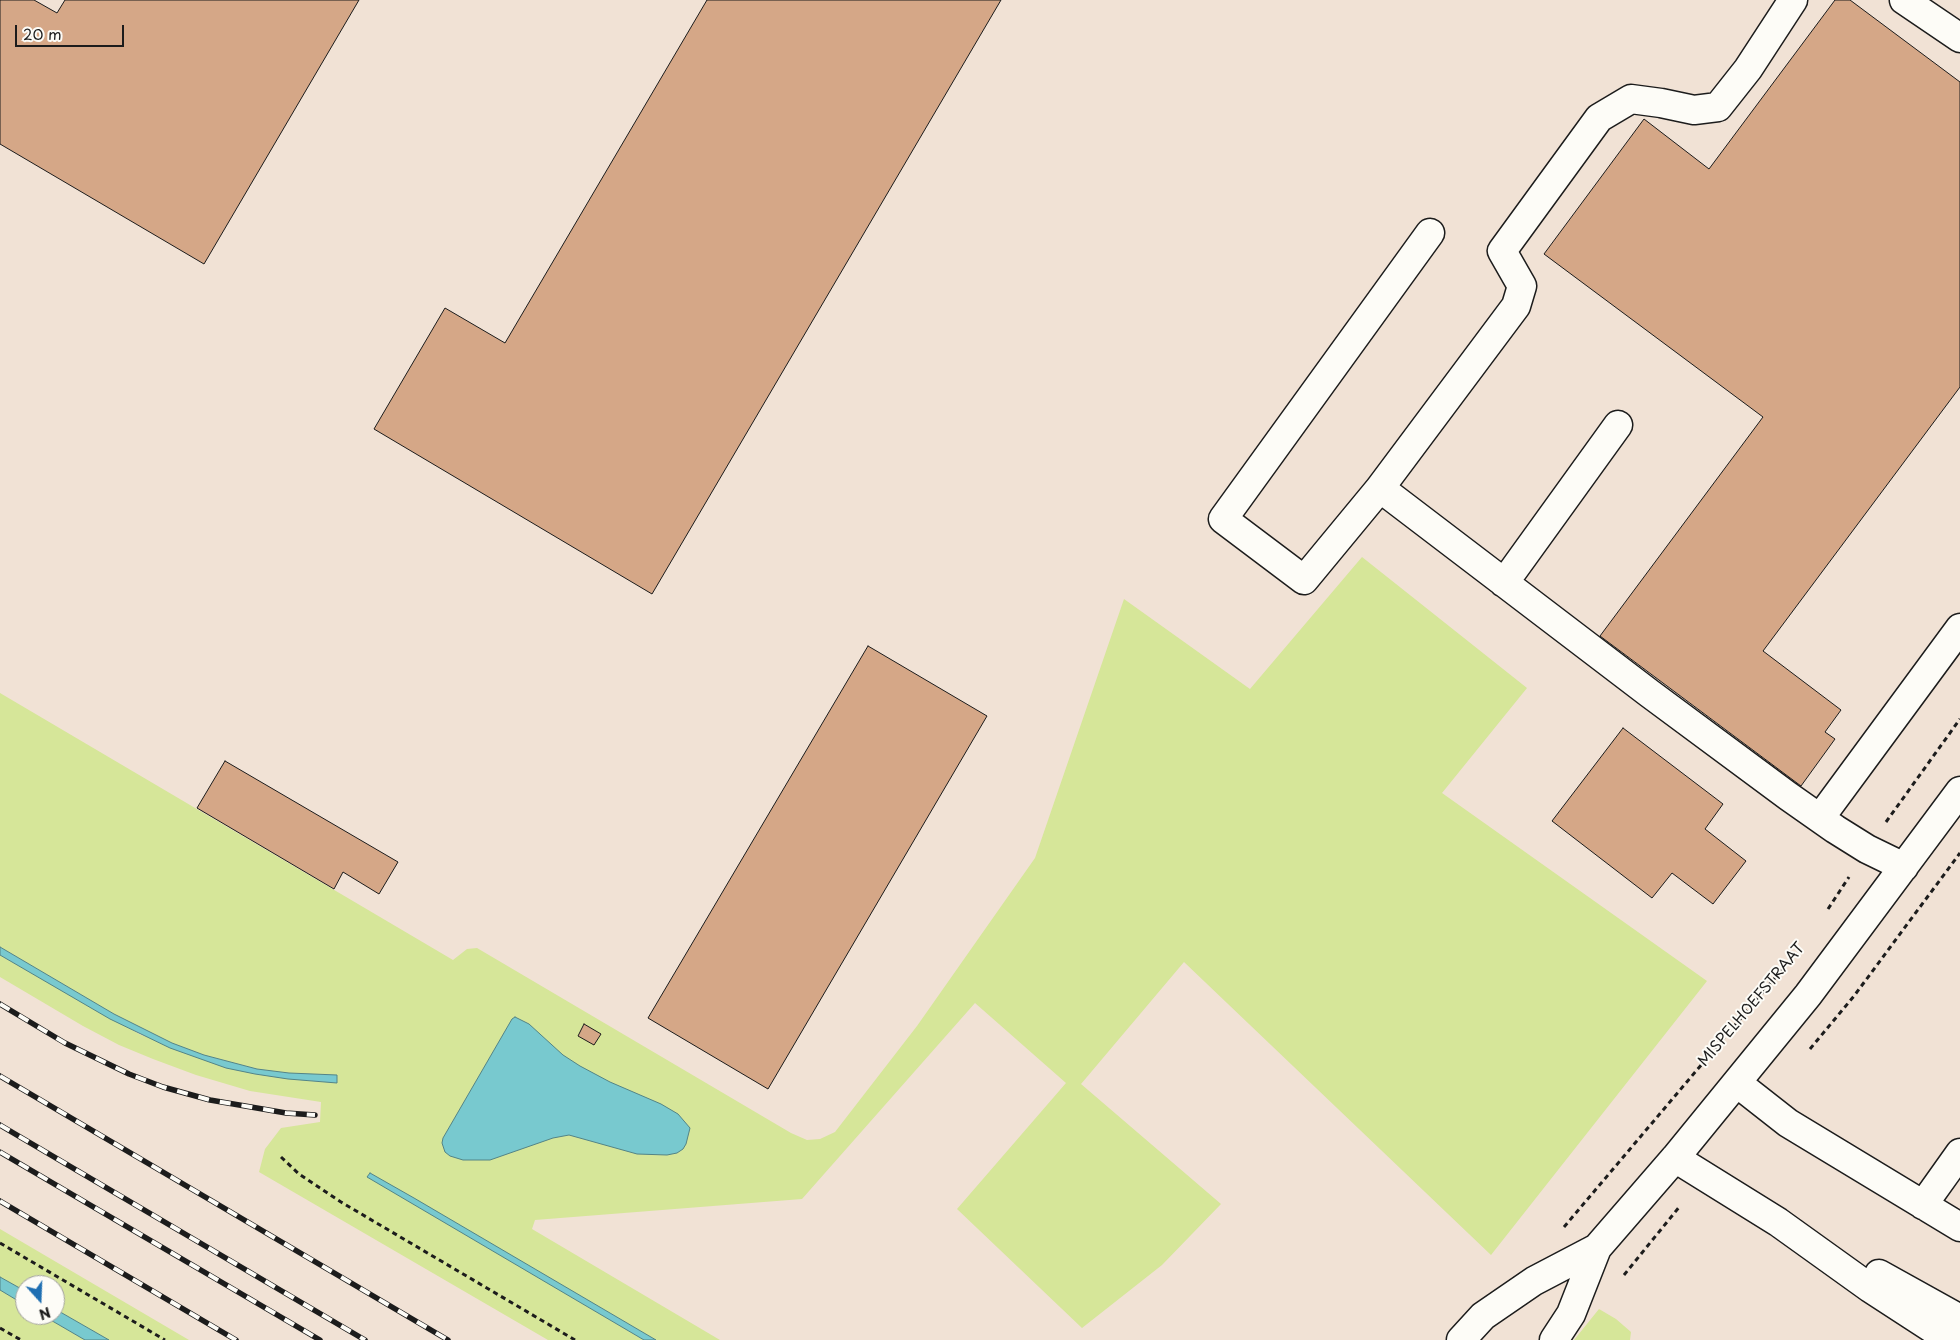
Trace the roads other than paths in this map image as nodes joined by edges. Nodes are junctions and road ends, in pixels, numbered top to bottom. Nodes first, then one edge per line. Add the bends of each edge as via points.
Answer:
1 (1792, 0) edge
2 (1904, 0) edge
3 (1960, 38) edge
4 (1430, 233) dead end
5 (1618, 425) dead end
6 (1380, 488) junction
7 (1504, 583) junction
8 (1960, 628) edge
9 (1960, 791) edge
10 (1820, 818) junction
11 (1904, 867) junction
12 (1737, 1083) junction
13 (1960, 1153) edge
14 (1675, 1158) junction
15 (1923, 1204) junction
16 (1778, 1222) junction
17 (1960, 1227) edge
18 (1598, 1248) junction
19 (1960, 1319) edge
20 (1461, 1340) edge
21 (1554, 1340) edge
22 (1950, 1340) edge

1 - 6 street via 1748,69 1718,107 1694,110 1631,99 1599,118 1502,251 1522,286 1516,306
2 - 3 street
4 - 6 street via 1223,519 1304,580
5 - 7 street
6 - 7 street
7 - 10 street
8 - 10 street
9 - 11 street
10 - 11 street via 1867,849
11 - 12 street
12 - 14 street
12 - 15 street via 1788,1123
13 - 15 street
14 - 16 street
14 - 18 street
15 - 17 street
16 - 19 street
16 - 22 street
18 - 20 street via 1534,1281 1483,1316
18 - 21 street via 1571,1314

